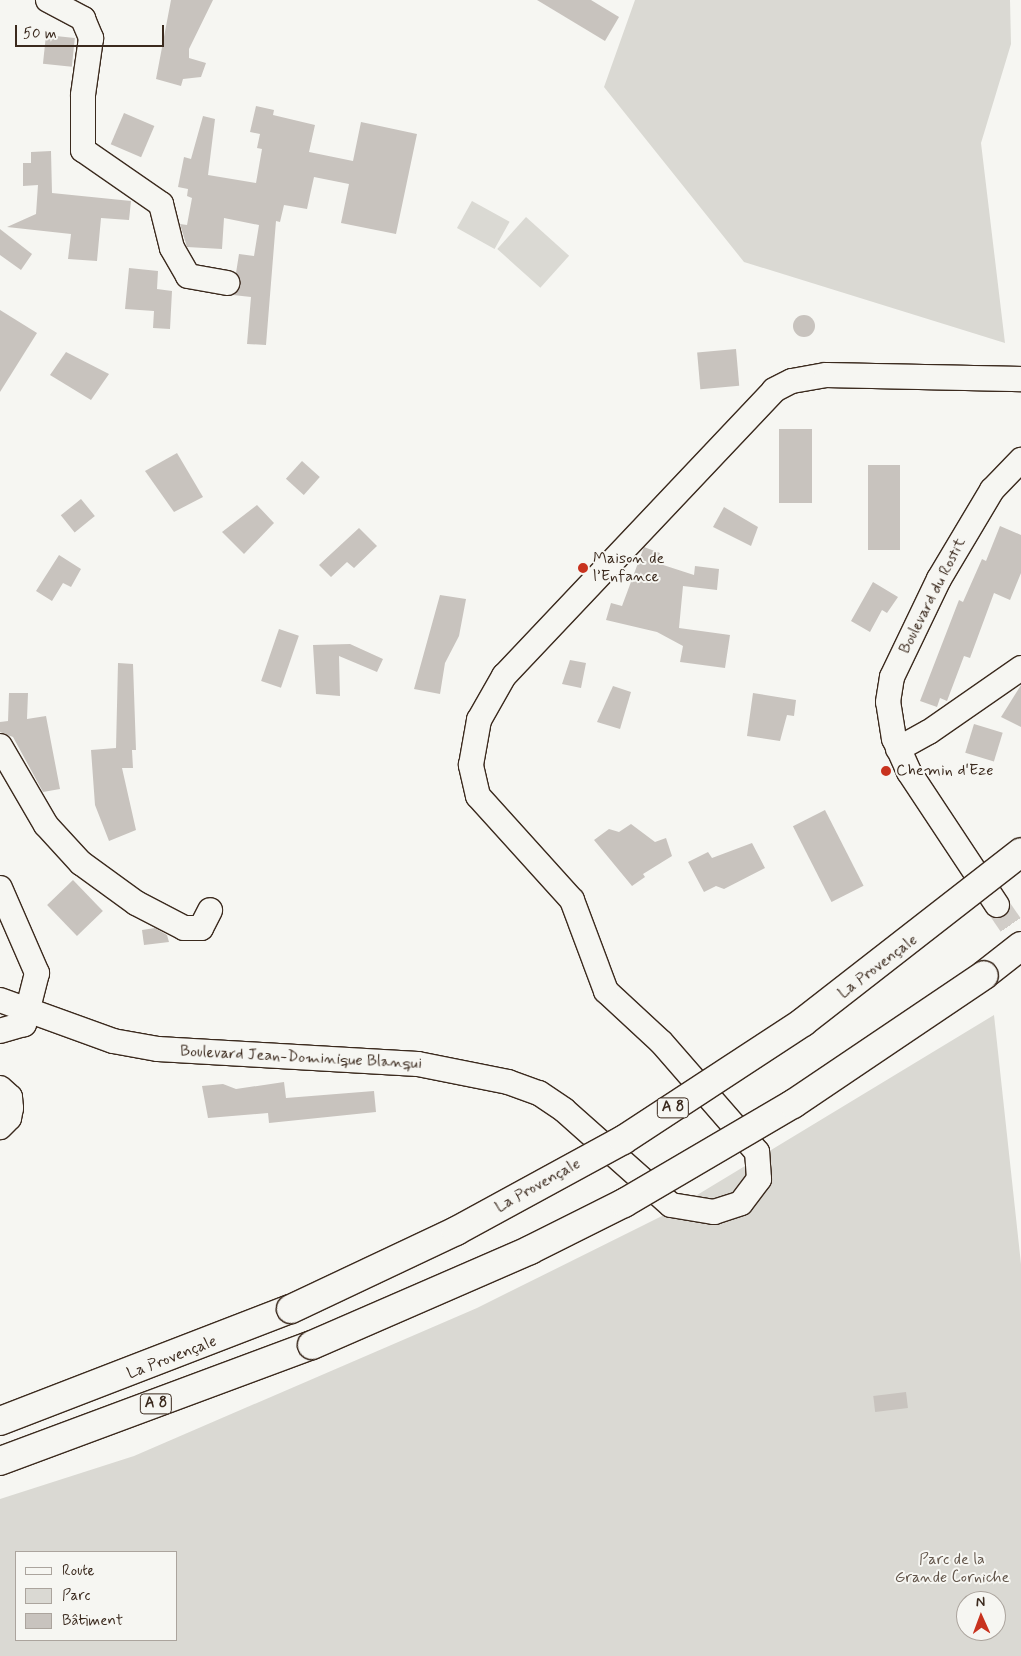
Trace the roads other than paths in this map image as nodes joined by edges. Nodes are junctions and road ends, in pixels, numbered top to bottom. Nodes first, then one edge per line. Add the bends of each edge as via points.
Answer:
1 (48, 0) edge
2 (227, 283) dead end
3 (1021, 379) edge
4 (1021, 460) edge
5 (1021, 668) edge
6 (0, 746) edge
7 (898, 749) junction
8 (1021, 852) edge
9 (0, 888) edge
10 (998, 905) tunnel mouth
11 (210, 910) dead end
12 (1021, 946) edge
13 (0, 1000) edge
14 (29, 1013) junction
15 (0, 1031) edge
16 (0, 1088) edge
17 (0, 1127) edge
18 (0, 1421) edge
19 (0, 1460) edge

1 - 2 street via 83,19 92,38 82,104 83,150 161,204 172,248 188,276
3 - 14 street, Boulevard Jean-Dominique Blanqui via 826,376 792,381 774,390 504,676 479,720 472,765 478,796 572,900 606,990 661,1042 757,1152 759,1179 741,1203 714,1212 671,1206 564,1110 539,1093 508,1082 418,1064 158,1050 113,1042
4 - 7 street, Boulevard du Rostit via 1002,477 969,527 892,677 888,702
5 - 7 street
6 - 11 street via 46,825 81,863 136,904 184,928 201,928
7 - 10 street
8 - 18 highway, La Provençale / A 8, bridge via 811,1016 623,1140 456,1231 291,1309
9 - 14 street via 37,973
12 - 19 highway, A 8, bridge via 984,975 793,1104 624,1202 521,1254 312,1345
13 - 14 street, Boulevard Jean-Dominique Blanqui
14 - 15 street via 24,1024
16 - 17 street via 10,1097 11,1108 9,1118

